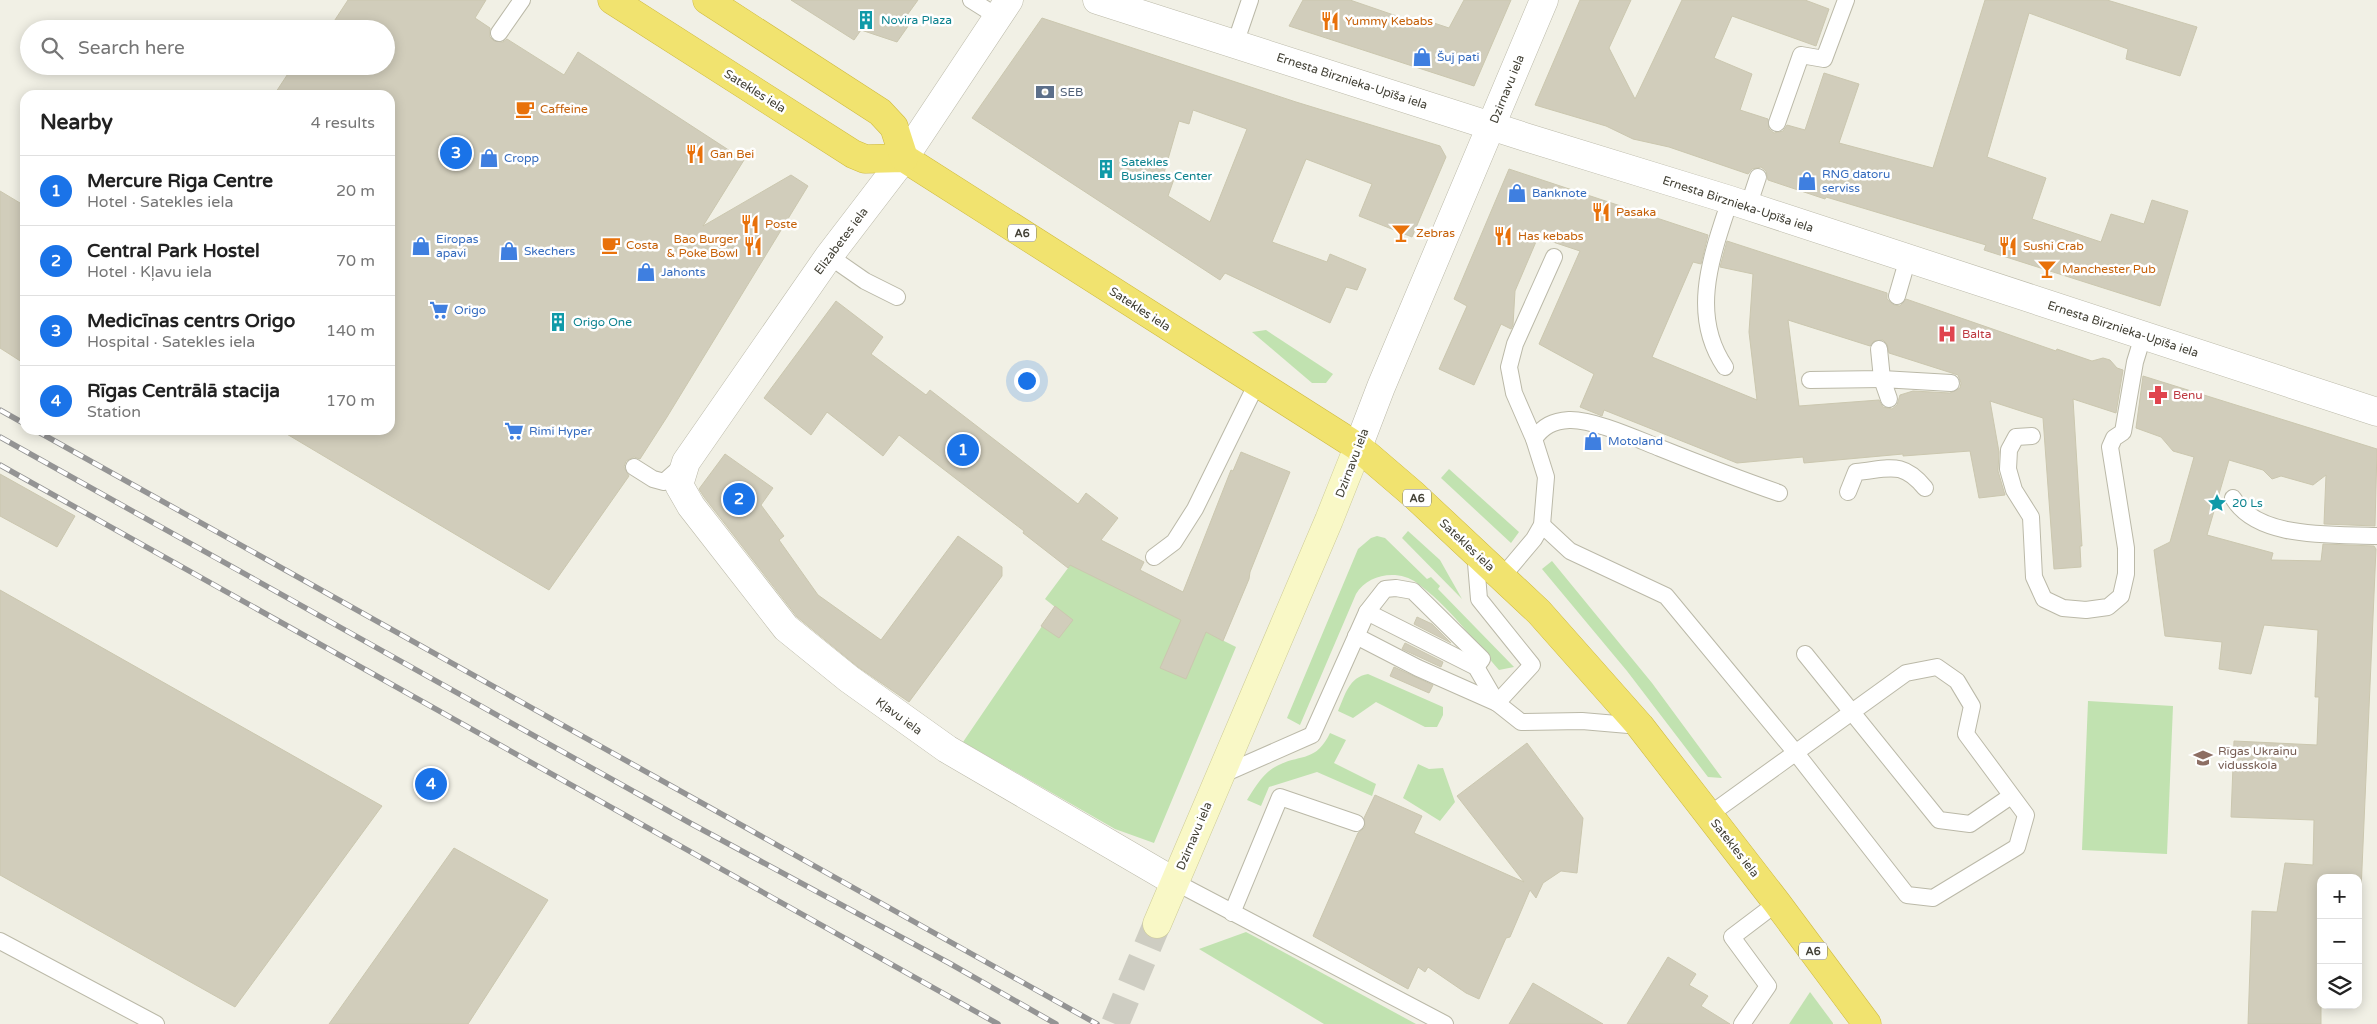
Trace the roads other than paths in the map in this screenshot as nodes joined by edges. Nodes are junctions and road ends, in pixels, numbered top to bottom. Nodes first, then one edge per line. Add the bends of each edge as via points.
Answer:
1 (522, 0) edge
2 (612, 0) edge
3 (706, 0) edge
4 (971, 0) edge
5 (1097, 0) edge
6 (1250, 0) edge
7 (1544, 0) edge
8 (1846, 0) edge
9 (1003, 9) edge
10 (499, 33) dead end
11 (1235, 44) junction
12 (1777, 123) dead end
13 (1492, 126) junction
14 (904, 158) junction
15 (1758, 177) dead end
16 (1739, 203) junction
17 (829, 256) junction
18 (1554, 257) dead end
19 (1908, 258) junction
20 (1897, 296) dead end
21 (897, 297) dead end
22 (2143, 336) junction
23 (1879, 349) dead end
24 (1725, 367) dead end
25 (1882, 379) junction
26 (1810, 380) dead end
27 (1257, 383) junction
28 (1950, 383) dead end
29 (1889, 399) dead end
30 (2377, 412) edge
31 (2032, 436) dead end
32 (1534, 439) junction
33 (1358, 447) junction
34 (634, 467) dead end
35 (682, 473) junction
36 (1925, 488) dead end
37 (1848, 492) dead end
38 (1779, 493) dead end
39 (2233, 498) dead end
40 (1542, 525) junction
41 (2377, 536) edge
42 (1475, 551) junction
43 (1154, 557) dead end
44 (1502, 577) junction
45 (1368, 612) junction
46 (1356, 636) junction
47 (1805, 654) dead end
48 (1476, 668) junction
49 (1497, 704) junction
50 (1851, 713) junction
51 (1640, 726) junction
52 (1796, 752) junction
53 (1219, 776) junction
54 (2011, 796) junction
55 (1709, 815) junction
56 (1356, 823) dead end
57 (1175, 882) junction
58 (1777, 903) junction
59 (1232, 913) junction
60 (1157, 924) tunnel mouth
61 (0, 941) edge
62 (1848, 1012) edge
63 (156, 1024) edge
64 (1445, 1024) edge
65 (1742, 1024) edge
66 (1867, 1024) edge

1 - 10 lane
2 - 14 highway, Satekles iela via 853,154 864,159
3 - 14 highway via 880,112 894,127
4 - 9 lane
5 - 11 street, Ernesta Birznieka-Upīša iela
6 - 11 lane
7 - 13 street, Dzirnavu iela
8 - 12 lane via 1824,59 1801,56
9 - 14 street, Elizabetes iela
11 - 13 street, Ernesta Birznieka-Upīša iela
13 - 16 street, Ernesta Birznieka-Upīša iela
13 - 33 street, Dzirnavu iela
14 - 17 street, Elizabetes iela
14 - 27 highway, Satekles iela / A6
15 - 16 lane
16 - 19 street, Ernesta Birznieka-Upīša iela
16 - 24 lane via 1712,255 1704,304 1717,356
17 - 21 lane via 865,281
17 - 35 street, Elizabetes iela
18 - 32 lane via 1515,344 1509,367 1514,393
19 - 20 lane
19 - 22 street, Ernesta Birznieka-Upīša iela
22 - 30 street, Ernesta Birznieka-Upīša iela
22 - 31 lane via 2135,362 2123,432 2114,438 2110,447 2126,548 2126,574 2121,596 2108,607 2086,610 2063,608 2044,599 2034,577 2031,517 2014,490 2008,469 2009,450 2016,437
23 - 25 lane
25 - 26 lane
25 - 28 lane
25 - 29 lane
27 - 33 highway, Satekles iela / A6
27 - 43 lane via 1195,509 1174,542
32 - 38 lane via 1549,424 1570,420 1590,423
32 - 40 lane via 1546,478
33 - 42 highway, Satekles iela / A6
33 - 53 street, Dzirnavu iela via 1330,520
34 - 35 lane via 664,482
35 - 57 street, Kļavu iela via 691,506 786,628 849,680 947,749
36 - 37 lane via 1913,474 1893,462 1856,472
39 - 41 lane via 2259,522 2287,530
40 - 44 lane
40 - 52 lane via 1570,551 1666,596
42 - 44 highway, Satekles iela / A6
42 - 49 lane via 1479,599 1532,665
44 - 51 highway, Satekles iela / A6 via 1539,612
45 - 46 lane
45 - 48 lane
45 - 48 lane via 1385,589 1413,591 1482,658
46 - 49 lane
46 - 53 lane via 1312,734
47 - 50 lane
48 - 49 lane
49 - 51 lane via 1521,722 1582,721
50 - 52 lane
50 - 54 lane via 1939,820 1970,824
50 - 54 lane via 1906,673 1937,666 1957,682 1972,706 1966,734
51 - 55 highway, Satekles iela / A6
52 - 54 lane via 1907,895 1933,898 2017,847 2026,815
52 - 55 lane
53 - 57 street, Dzirnavu iela
55 - 58 highway, Satekles iela / A6
56 - 59 lane via 1280,797
57 - 59 lane
57 - 60 street, Dzirnavu iela
58 - 62 highway, Satekles iela / A6
58 - 65 lane via 1732,937 1768,986
59 - 64 lane
61 - 63 lane
62 - 66 highway, Satekles iela / A6

